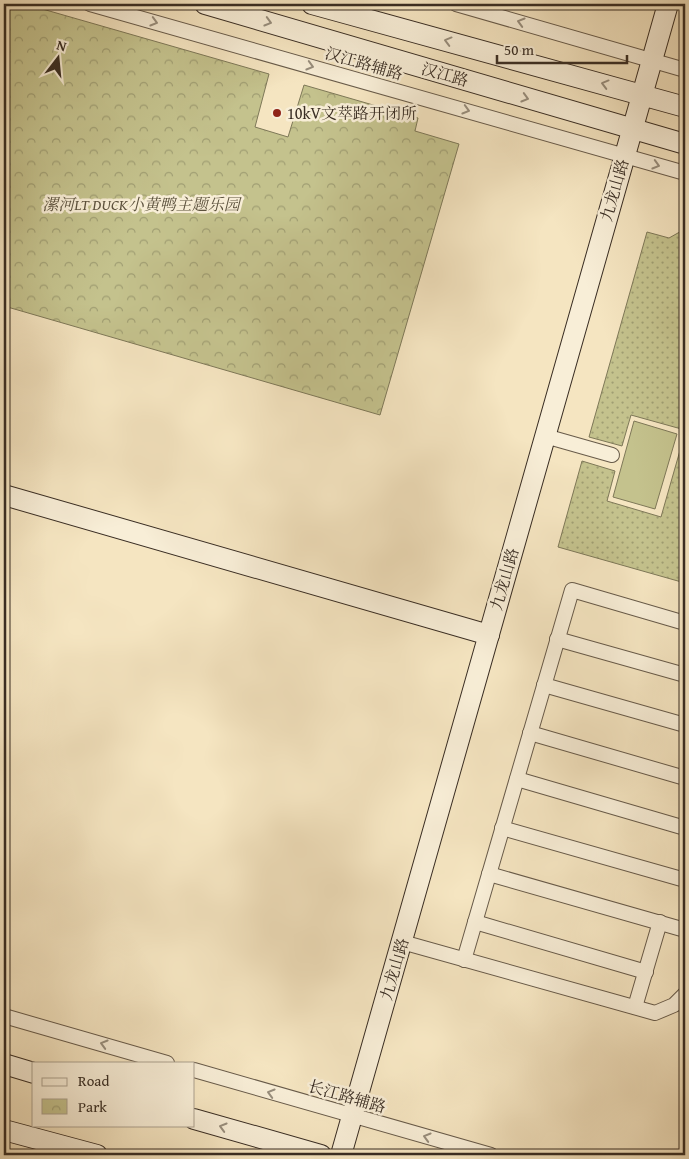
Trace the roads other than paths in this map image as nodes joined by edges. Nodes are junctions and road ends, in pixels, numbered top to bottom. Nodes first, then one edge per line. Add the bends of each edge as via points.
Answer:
1 (90, 4) edge
2 (205, 4) edge
3 (312, 4) edge
4 (456, 4) edge
5 (668, 4) edge
6 (652, 60) junction
7 (685, 70) edge
8 (642, 95) junction
9 (685, 107) edge
10 (631, 129) junction
11 (685, 144) edge
12 (624, 155) junction
13 (685, 173) edge
14 (545, 436) junction
15 (612, 455) dead end
16 (4, 495) edge
17 (685, 623) edge
18 (489, 635) junction
19 (557, 639) junction
20 (685, 675) edge
21 (544, 684) junction
22 (685, 725) edge
23 (530, 733) junction
24 (685, 778) edge
25 (517, 779) junction
26 (502, 828) junction
27 (685, 828) edge
28 (489, 874) junction
29 (685, 880) edge
30 (475, 922) junction
31 (660, 922) junction
32 (685, 930) edge
33 (402, 942) junction
34 (464, 960) junction
35 (646, 972) junction
36 (685, 994) edge
37 (635, 1007) junction
38 (4, 1016) edge
39 (164, 1062) edge
40 (4, 1064) edge
41 (195, 1070) edge
42 (32, 1072) edge
43 (353, 1116) junction
44 (195, 1119) edge
45 (4, 1130) edge
46 (97, 1155) edge
47 (320, 1155) edge
48 (342, 1155) edge
49 (491, 1155) edge

1 -> 12 street, 汉江路辅路
2 -> 10 street, 汉江路
8 -> 3 street, 汉江路
6 -> 4 street
5 - 6 street, 九龙山路
6 - 7 street
6 - 8 street, 九龙山路
8 - 9 street, 汉江路
8 - 10 street, 九龙山路
10 - 11 street, 汉江路
10 - 12 street, 九龙山路
12 -> 13 street, 汉江路辅路
12 - 14 street, 九龙山路
14 - 15 street
14 - 18 street, 九龙山路
16 - 18 street
17 - 19 street via 572,590
18 - 33 street, 九龙山路
19 - 20 street
19 - 21 street
21 - 22 street
21 - 23 street
23 - 24 street
23 - 25 street
25 - 26 street
25 - 27 street
26 - 28 street
26 - 29 street
28 - 30 street
28 - 31 street
30 - 34 street
30 - 35 street
31 - 32 street
31 - 35 street
33 - 34 street
33 - 43 street, 九龙山路
34 - 37 street
35 - 37 street
36 - 37 street via 674,1005 655,1013
39 -> 38 street
40 - 42 street
43 -> 41 street, 长江路辅路
43 - 48 street, 九龙山路
49 -> 43 street, 长江路辅路
47 -> 44 street
45 - 46 street

